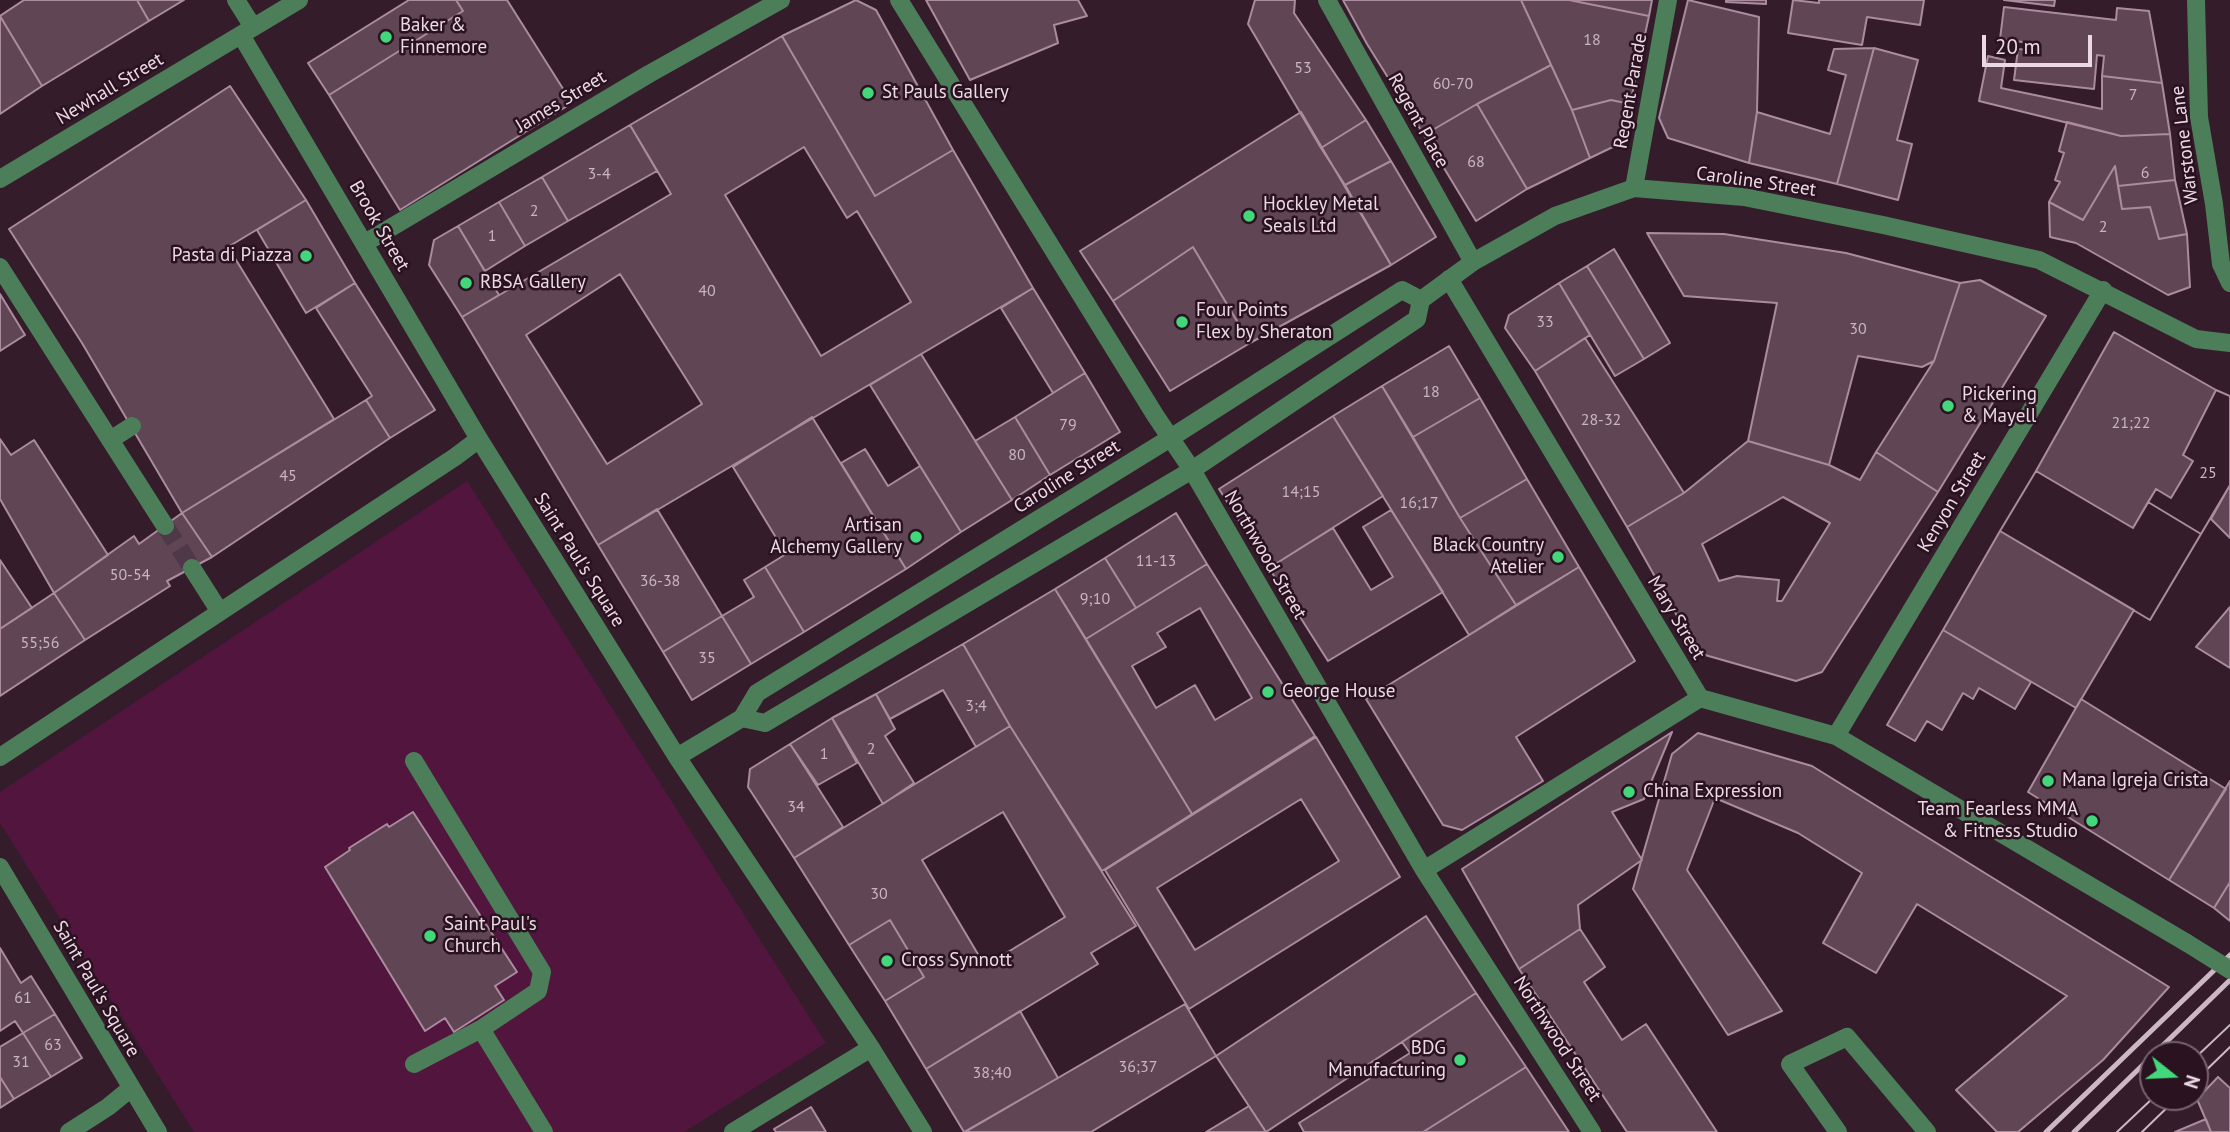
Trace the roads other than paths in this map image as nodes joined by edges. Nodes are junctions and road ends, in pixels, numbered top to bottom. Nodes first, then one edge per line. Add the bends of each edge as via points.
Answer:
1 (236, 0) edge
2 (299, 0) edge
3 (781, 0) edge
4 (899, 0) edge
5 (1327, 0) edge
6 (1668, 0) edge
7 (2196, 0) edge
8 (247, 31) junction
9 (0, 179) edge
10 (1634, 188) junction
11 (365, 243) junction
12 (1473, 262) junction
13 (2225, 262) edge
14 (0, 267) edge
15 (1449, 279) junction
16 (2230, 283) edge
17 (2103, 290) junction
18 (1421, 300) junction
19 (2230, 343) edge
20 (132, 426) dead end
21 (1172, 438) junction
22 (479, 439) junction
23 (110, 440) junction
24 (1192, 470) junction
25 (165, 526) tunnel mouth
26 (192, 568) tunnel mouth
27 (220, 612) junction
28 (1700, 698) junction
29 (742, 718) junction
30 (1836, 736) junction
31 (0, 757) edge
32 (677, 757) junction
33 (414, 761) dead end
34 (0, 867) edge
35 (1424, 870) junction
36 (2230, 970) edge
37 (481, 1029) junction
38 (871, 1048) junction
39 (414, 1064) dead end
40 (130, 1089) junction
41 (69, 1132) edge
42 (158, 1132) edge
43 (544, 1132) edge
44 (733, 1132) edge
45 (923, 1132) edge
46 (1592, 1132) edge
47 (1838, 1132) edge
48 (1927, 1132) edge

1 - 8 street, Brook Street
2 - 8 street, Newhall Street
3 - 11 street, James Street
4 - 21 street, Northwood Street
5 - 12 street, Regent Place
6 - 10 street, Regent Parade
7 - 13 street, Warstone Lane via 2199,117
8 - 9 street, Newhall Street
8 - 11 street, Brook Street
10 - 12 street, Caroline Street via 1555,216
10 - 17 street, Caroline Street via 1744,197 1976,244 2039,260
11 - 22 street, Brook Street
12 - 15 street, Caroline Street
13 - 16 street, Warstone Lane
14 - 23 street
15 - 18 street, Caroline Street
15 - 28 street, Mary Street
17 - 19 street, Caroline Street via 2196,339
17 - 30 street, Kenyon Street
18 - 21 street, Caroline Street via 1402,290
18 - 24 street, Caroline Street via 1417,319
20 - 23 street
21 - 24 street, Northwood Street
21 - 29 street, Caroline Street via 757,693
22 - 27 street
22 - 32 street, Saint Paul's Square
23 - 25 street
24 - 29 street, Caroline Street via 765,723
24 - 35 street, Northwood Street
26 - 27 street
27 - 31 street
28 - 30 street
28 - 35 street
29 - 32 street, Caroline Street
30 - 36 street, bridge
32 - 38 street, Saint Paul's Square
33 - 37 street via 542,972 538,990
34 - 40 street, Saint Paul's Square
35 - 46 street, Northwood Street
37 - 39 street
37 - 43 street
38 - 44 street
38 - 45 street, Saint Paul's Square
40 - 41 street
40 - 42 street, Saint Paul's Square
47 - 48 street via 1790,1064 1847,1037

